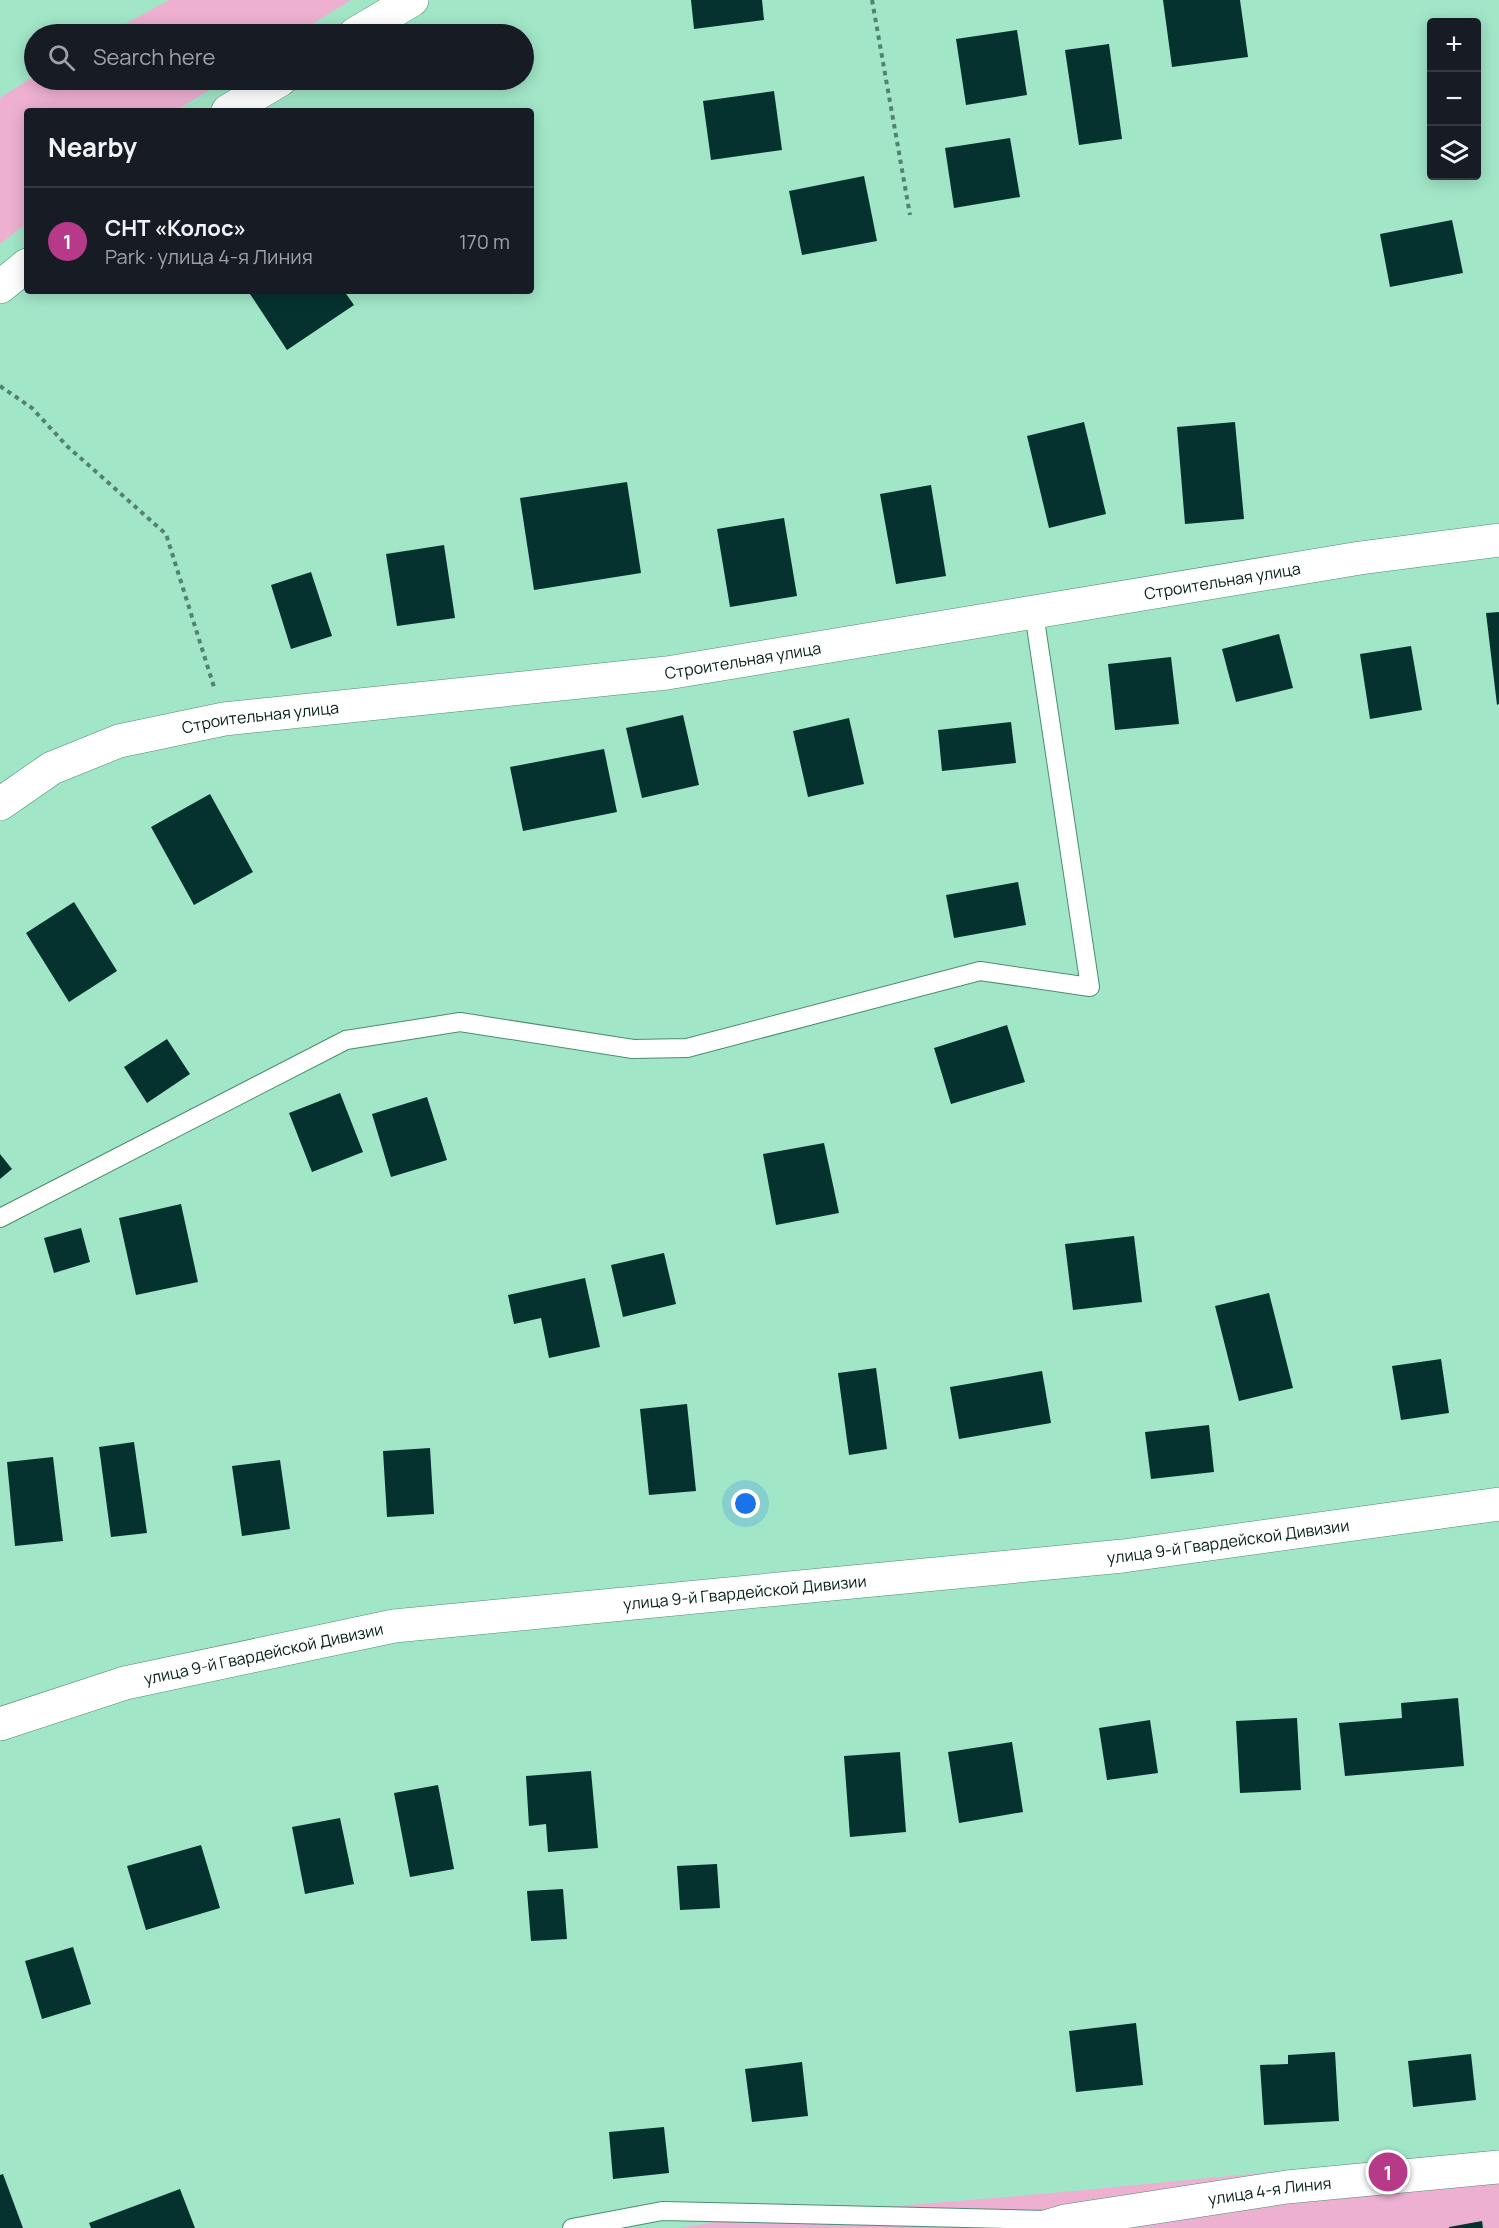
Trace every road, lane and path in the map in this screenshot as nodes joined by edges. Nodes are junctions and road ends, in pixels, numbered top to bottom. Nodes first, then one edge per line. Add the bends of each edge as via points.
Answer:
1 (412, 0) edge
2 (872, 0) edge
3 (372, 24) edge
4 (263, 90) edge
5 (233, 108) edge
6 (910, 215) dead end
7 (24, 267) edge
8 (0, 287) edge
9 (0, 386) edge
10 (1499, 540) edge
11 (1034, 613) junction
12 (224, 719) junction
13 (0, 804) edge
14 (0, 1218) edge
15 (1499, 1504) edge
16 (0, 1724) edge
17 (1499, 2167) edge
18 (1053, 2224) edge
19 (572, 2228) edge

1 - 3 street
2 - 6 path
4 - 5 street
7 - 8 street
9 - 12 path via 32,408 67,446 166,534
10 - 11 street, Строительная улица via 1360,558
11 - 12 street, Строительная улица via 667,673
11 - 14 lane via 1090,987 980,971 687,1048 633,1049 460,1022 346,1040
12 - 13 street, Строительная улица via 119,741 52,768
15 - 16 street, улица 9-й Гвардейской Дивизии via 1123,1556 394,1626 125,1683
17 - 18 street, улица 4-я Линия via 1287,2187
18 - 19 lane via 662,2211

